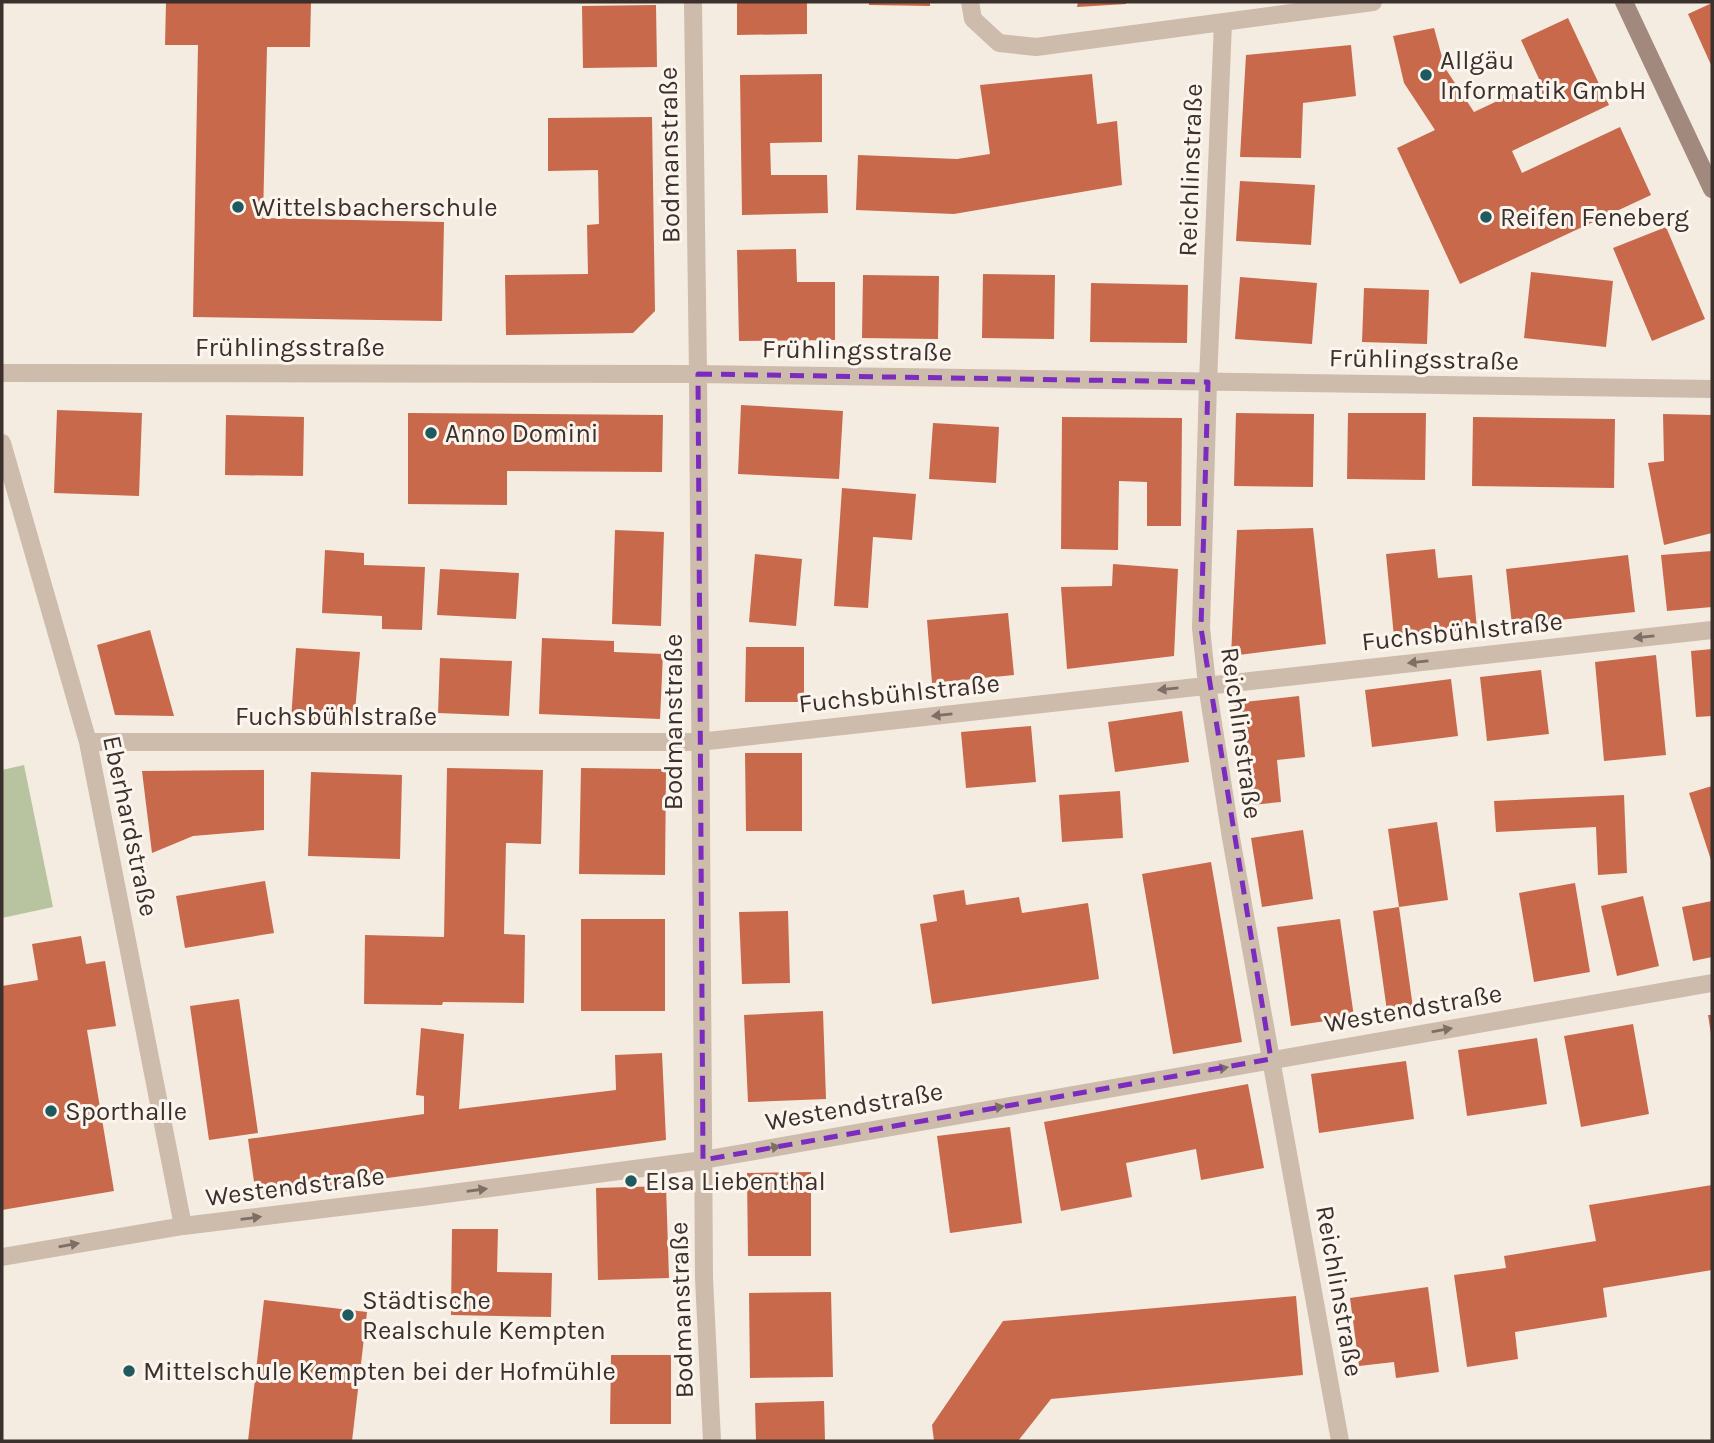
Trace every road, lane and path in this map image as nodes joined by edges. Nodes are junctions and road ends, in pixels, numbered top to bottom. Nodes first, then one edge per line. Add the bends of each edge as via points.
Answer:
1 (693, 2) edge
2 (970, 2) edge
3 (1373, 2) edge
4 (1624, 2) edge
5 (1223, 23) junction
6 (1712, 189) edge
7 (2, 373) edge
8 (698, 374) junction
9 (1208, 382) junction
10 (1712, 388) edge
11 (2, 443) edge
12 (1712, 630) edge
13 (1206, 685) junction
14 (88, 742) junction
15 (699, 742) junction
16 (1712, 983) edge
17 (1271, 1059) junction
18 (702, 1160) junction
19 (183, 1226) junction
20 (2, 1257) edge
21 (712, 1441) edge
22 (1340, 1441) edge

1 - 8 street, Bodmanstraße
2 - 5 street via 973,19 999,43 1036,47
3 - 5 street
4 - 6 street
5 - 9 street, Reichlinstraße
7 - 8 street, Frühlingsstraße
8 - 9 street, Frühlingsstraße
8 - 15 street, Bodmanstraße
9 - 10 street, Frühlingsstraße
9 - 13 street, Reichlinstraße via 1201,628
11 - 14 street, Eberhardstraße
12 -> 13 street, Fuchsbühlstraße
13 -> 15 street, Fuchsbühlstraße
13 - 17 street, Reichlinstraße
14 - 15 street, Fuchsbühlstraße
14 - 19 street, Eberhardstraße
15 - 18 street, Bodmanstraße
17 -> 16 street, Westendstraße
18 -> 17 street, Westendstraße
17 - 22 street, Reichlinstraße
19 -> 18 street, Westendstraße
18 - 21 street, Bodmanstraße
20 -> 19 street, Westendstraße

